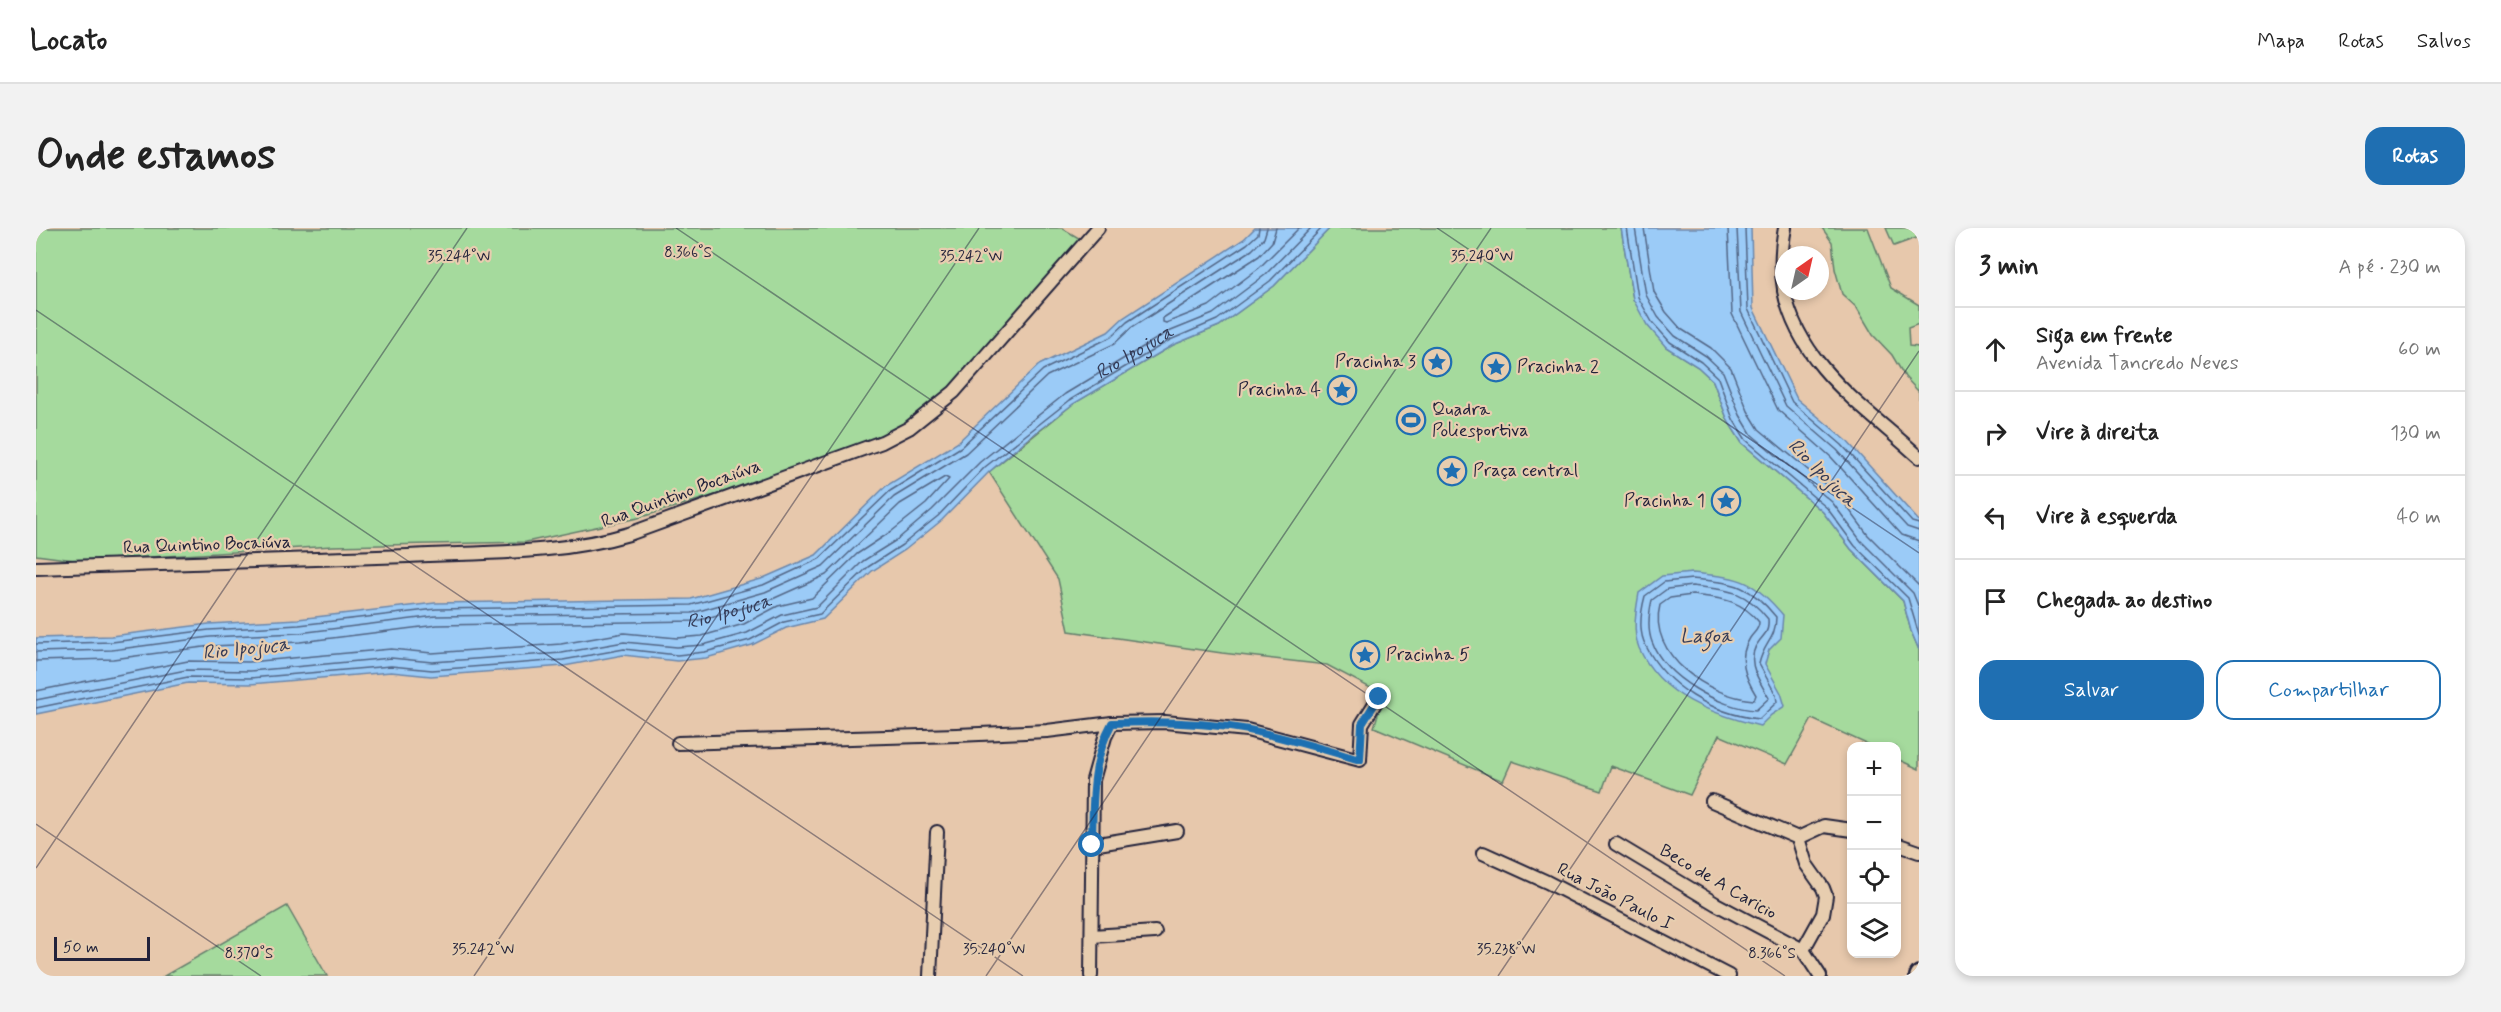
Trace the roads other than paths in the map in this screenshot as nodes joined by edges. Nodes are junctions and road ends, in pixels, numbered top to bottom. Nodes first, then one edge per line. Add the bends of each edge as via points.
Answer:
1 (1098, 228) edge
2 (1785, 228) edge
3 (1782, 246) edge
4 (1787, 300) edge
5 (1919, 457) edge
6 (36, 568) edge
7 (1379, 697) dead end
8 (1112, 723) junction
9 (678, 743) dead end
10 (1712, 801) dead end
11 (1847, 829) edge
12 (1177, 831) dead end
13 (937, 832) dead end
14 (1798, 838) junction
15 (1616, 844) dead end
16 (1092, 845) junction
17 (1901, 846) edge
18 (1919, 852) edge
19 (1483, 853) dead end
20 (1155, 932) dead end
21 (1092, 936) junction
22 (1803, 950) junction
23 (930, 976) edge
24 (1091, 976) edge
25 (1729, 976) edge
26 (1820, 976) edge

1 - 6 street, Rua Quintino Bocaiúva via 954,392 909,428 882,442 629,534 533,550
2 - 3 street
4 - 5 street via 1807,349 1844,390
7 - 8 street via 1362,724 1360,760 1280,737 1218,726
8 - 9 street via 1047,731
8 - 16 street via 1093,780
10 - 14 street
11 - 14 street via 1824,826
12 - 16 street
13 - 23 street
14 - 22 street via 1806,864 1826,896 1823,914
15 - 22 street, Beco de A Caricio
16 - 21 street
17 - 18 street
19 - 25 street, Rua João Paulo I
20 - 21 street
21 - 24 street
22 - 26 street

